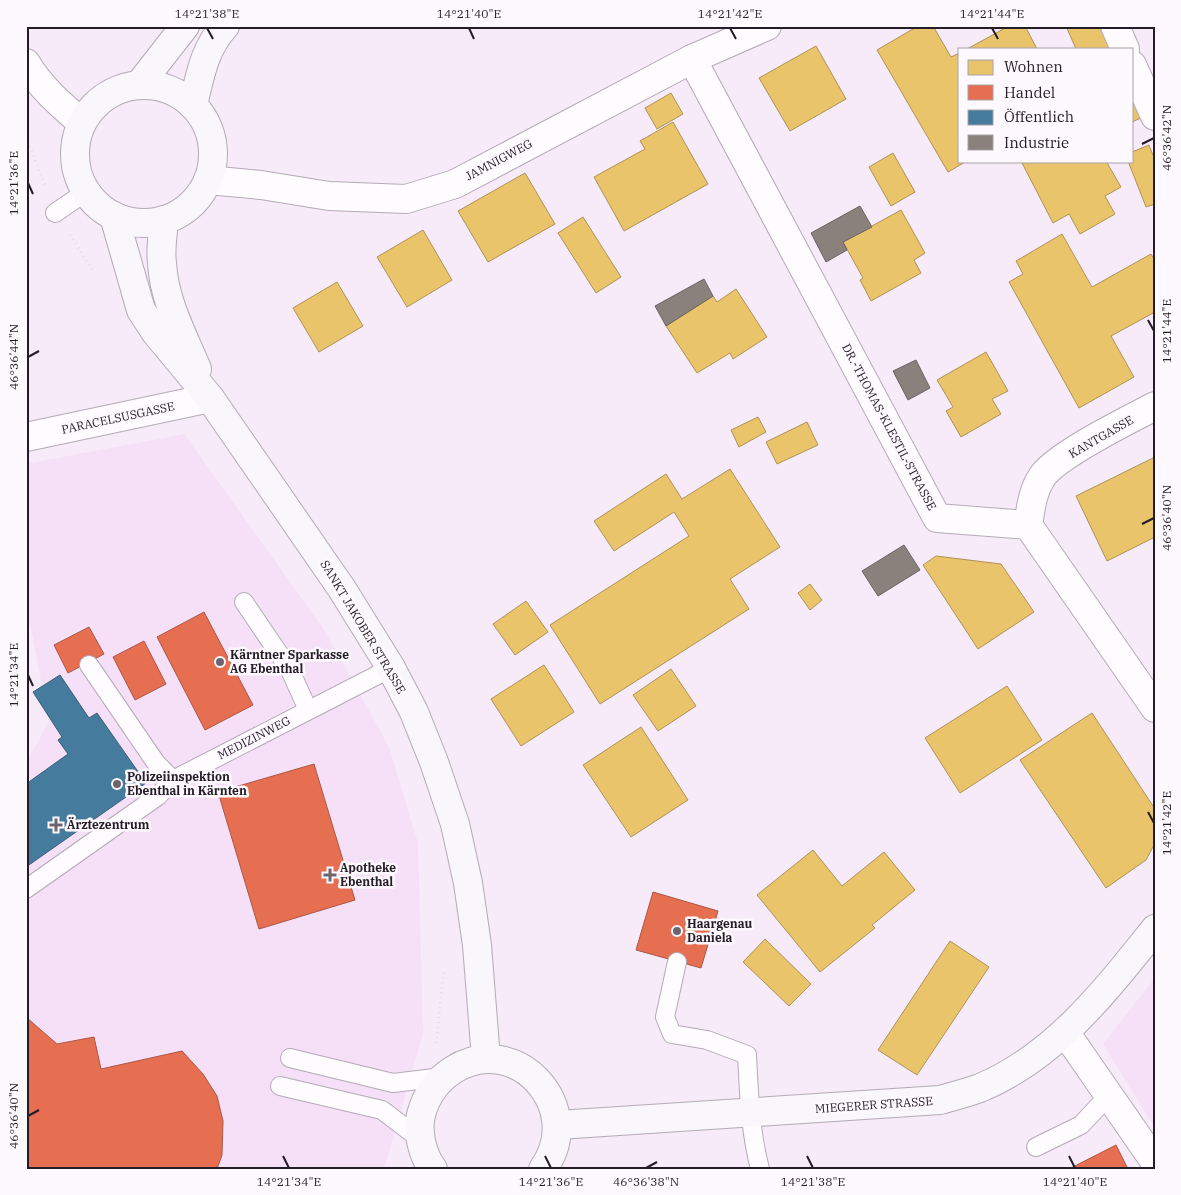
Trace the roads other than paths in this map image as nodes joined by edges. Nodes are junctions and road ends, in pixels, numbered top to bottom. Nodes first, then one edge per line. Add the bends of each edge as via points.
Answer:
1 (185, 26) edge
2 (225, 26) edge
3 (767, 26) edge
4 (1115, 26) edge
5 (1125, 48) edge
6 (692, 59) junction
7 (26, 63) edge
8 (1134, 69) edge
9 (139, 85) junction
10 (193, 105) junction
11 (1155, 116) edge
12 (82, 124) junction
13 (208, 180) junction
14 (87, 191) junction
15 (55, 213) dead end
16 (114, 216) junction
17 (164, 220) junction
18 (210, 398) junction
19 (1155, 406) edge
20 (26, 437) edge
21 (1028, 525) junction
22 (244, 602) dead end
23 (89, 665) dead end
24 (391, 668) junction
25 (1155, 708) edge
26 (308, 710) junction
27 (173, 780) junction
28 (26, 889) edge
29 (1155, 929) edge
30 (677, 962) dead end
31 (1065, 1032) junction
32 (290, 1058) dead end
33 (486, 1059) junction
34 (443, 1077) junction
35 (280, 1086) dead end
36 (1108, 1096) junction
37 (750, 1113) junction
38 (558, 1125) junction
39 (420, 1139) junction
40 (1036, 1147) dead end
41 (1155, 1162) edge
42 (433, 1169) edge
43 (543, 1169) edge
44 (760, 1169) edge

1 - 9 main road
2 - 10 main road via 203,60
3 - 6 street, JAMNIGWEG
4 - 5 street
6 - 13 street, JAMNIGWEG via 455,184 406,199 329,196
6 - 21 street, DR.-THOMAS-KLESTIL-STRASSE via 937,518
7 - 12 street via 51,96
8 - 11 street
9 - 10 main road via 168,89
9 - 12 main road via 116,90 96,104
10 - 13 main road via 208,127 214,153
12 - 14 main road via 74,150 78,177
13 - 17 main road via 198,198 182,212
14 - 15 lane
14 - 16 main road via 92,201
16 - 17 main road via 138,223
16 - 18 main road, SANKT JAKOBER STRASSE via 141,310
17 - 18 main road, SANKT JAKOBER STRASSE via 161,262 165,285 172,312
18 - 20 street, PARACELSUSGASSE
18 - 24 main road, SANKT JAKOBER STRASSE via 342,589
19 - 21 street, KANTGASSE via 1067,455 1043,476 1032,495
21 - 25 street
22 - 26 lane via 290,670
23 - 27 lane via 156,763
24 - 26 lane, MEDIZINWEG
24 - 33 main road, SANKT JAKOBER STRASSE via 414,712 455,824 477,944
26 - 27 lane, MEDIZINWEG
27 - 28 lane, MEDIZINWEG via 158,796
29 - 31 main road, MIEGERER STRASSE via 1102,996
30 - 37 lane via 665,1017 672,1034 707,1040 747,1055
31 - 36 street
31 - 37 main road, MIEGERER STRASSE via 1016,1070 980,1088 940,1100
32 - 34 lane via 393,1083
33 - 34 main road via 463,1064
33 - 38 main road via 513,1064 536,1077 552,1099
34 - 39 main road via 431,1090 424,1106
35 - 39 lane via 382,1110
36 - 40 lane via 1081,1125
36 - 41 street
37 - 38 main road, MIEGERER STRASSE
37 - 44 lane
38 - 43 main road via 553,1155
39 - 42 main road

